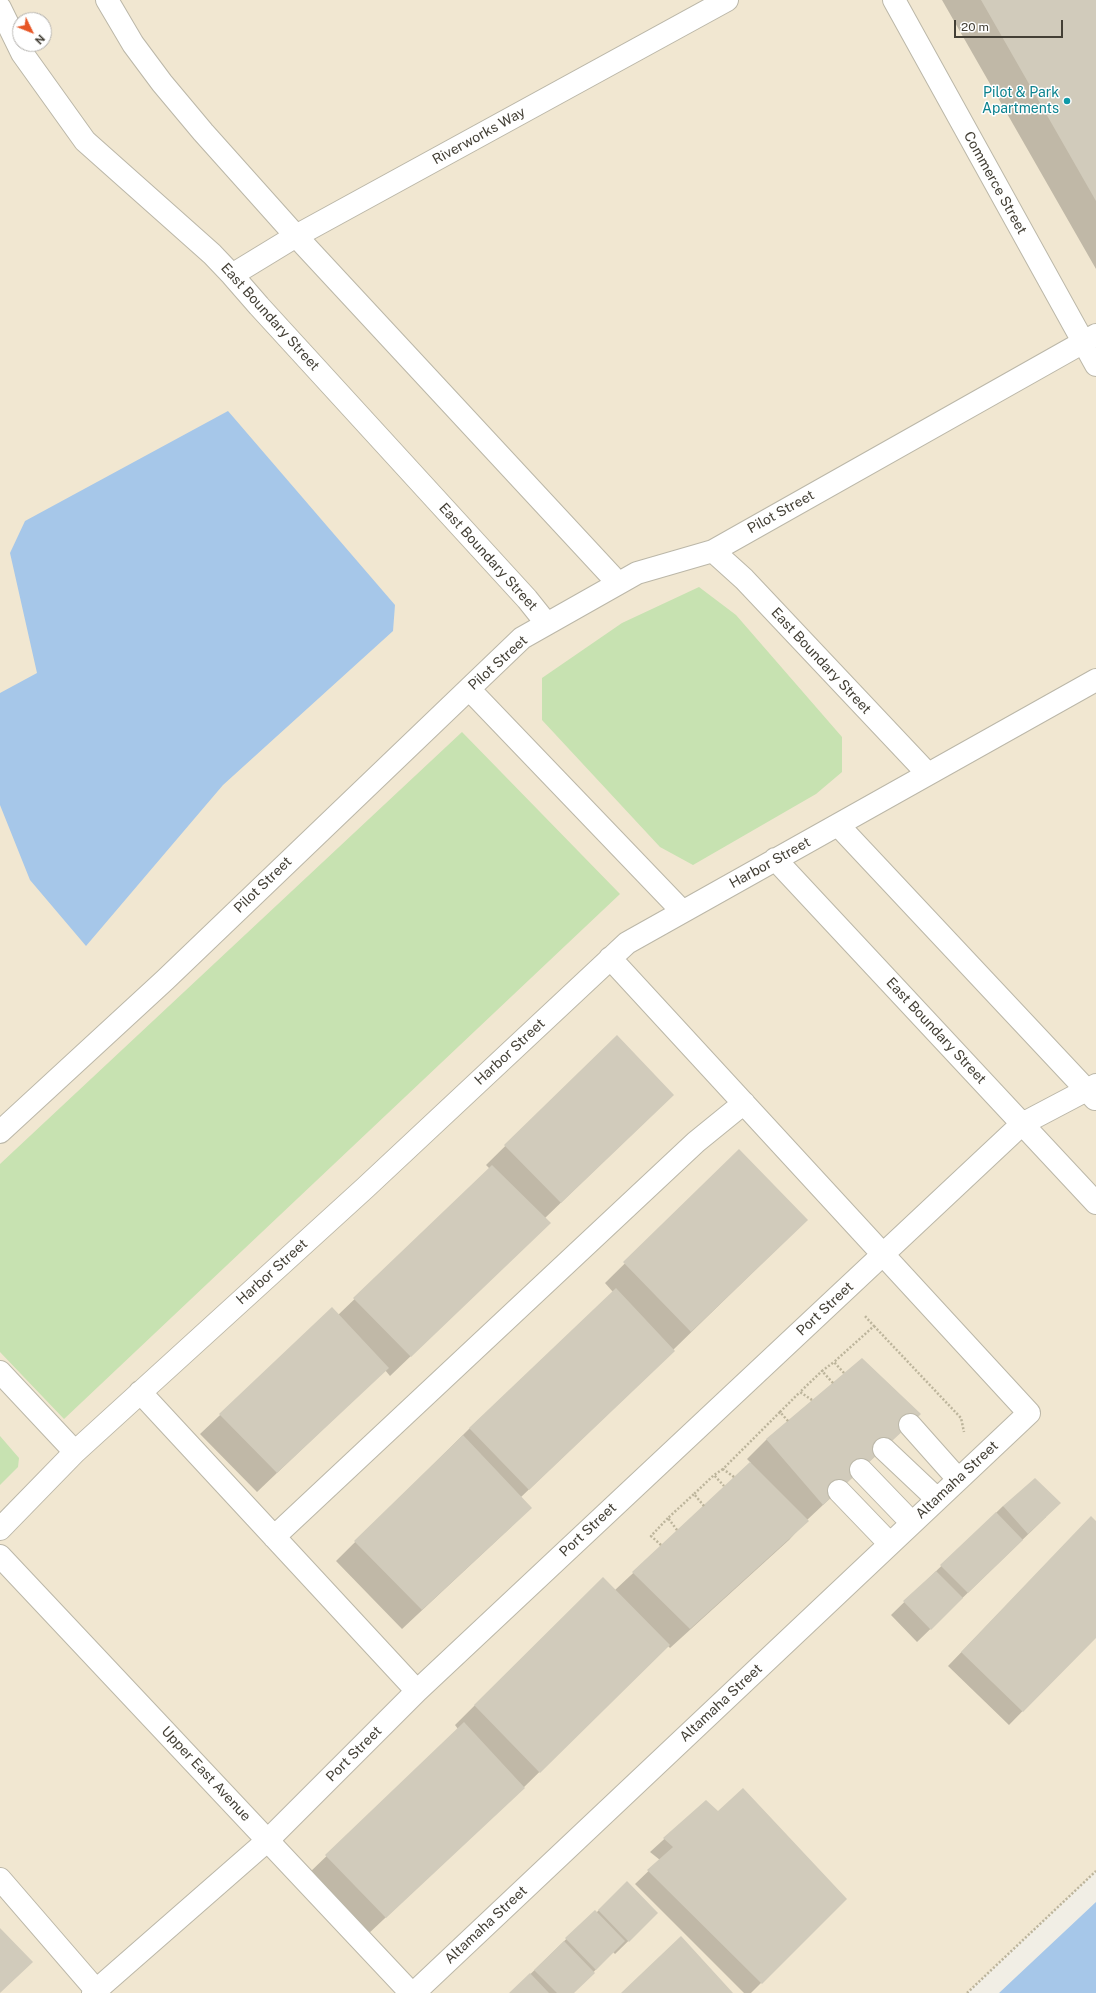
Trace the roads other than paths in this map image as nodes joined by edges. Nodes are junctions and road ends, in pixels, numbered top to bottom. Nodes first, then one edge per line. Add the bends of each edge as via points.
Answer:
1 (107, 0) edge
2 (727, 0) edge
3 (894, 0) edge
4 (0, 8) edge
5 (296, 236) junction
6 (232, 275) junction
7 (1090, 339) edge
8 (1096, 365) edge
9 (713, 551) junction
10 (618, 583) junction
11 (547, 624) junction
12 (1096, 680) edge
13 (469, 689) junction
14 (928, 774) junction
15 (838, 825) junction
16 (775, 859) junction
17 (682, 912) junction
18 (610, 958) junction
19 (1093, 1092) edge
20 (744, 1103) junction
21 (1022, 1124) junction
22 (0, 1132) edge
23 (1096, 1203) edge
24 (883, 1255) junction
25 (0, 1372) edge
26 (140, 1392) junction
27 (910, 1425) dead end
28 (884, 1449) dead end
29 (75, 1452) junction
30 (861, 1470) dead end
31 (958, 1479) junction
32 (839, 1492) dead end
33 (937, 1499) junction
34 (912, 1523) junction
35 (0, 1529) edge
36 (274, 1537) junction
37 (890, 1544) junction
38 (0, 1556) edge
39 (417, 1690) junction
40 (268, 1840) junction
41 (0, 1879) edge
42 (95, 1991) edge
43 (411, 1993) edge
44 (414, 1993) edge

1 - 5 street via 133,44 162,83
2 - 5 street, Riverworks Way
3 - 7 street, Commerce Street
4 - 6 street, East Boundary Street via 22,53 85,141 212,254
5 - 6 street, Riverworks Way
5 - 10 street
6 - 11 street, East Boundary Street
7 - 8 street, Commerce Street
7 - 9 street, Pilot Street
9 - 10 street, Pilot Street via 637,572
9 - 14 street, East Boundary Street via 744,579
10 - 11 street, Pilot Street
11 - 13 street, Pilot Street via 522,638
12 - 14 street, Harbor Street
13 - 17 street
13 - 22 street, Pilot Street via 165,980
14 - 15 street, Harbor Street
15 - 16 street, Harbor Street
15 - 19 street
16 - 17 street, Harbor Street
16 - 21 street, East Boundary Street
17 - 18 street, Harbor Street via 627,943
18 - 20 street
18 - 26 street, Harbor Street via 365,1188
19 - 21 street, Port Street
20 - 24 street
20 - 36 street via 696,1142
21 - 23 street, East Boundary Street
21 - 24 street, Port Street
24 - 31 street, Altamaha Street via 1029,1413
24 - 39 street, Port Street
25 - 29 street
26 - 29 street, Harbor Street
26 - 36 street
27 - 31 street
28 - 33 street
29 - 35 street, Harbor Street
30 - 34 street
31 - 33 street, Altamaha Street
32 - 37 street
33 - 34 street, Altamaha Street
34 - 37 street, Altamaha Street
36 - 39 street
37 - 44 street, Altamaha Street
38 - 40 street, Upper East Avenue
39 - 40 street, Port Street
40 - 42 street, Port Street
40 - 43 street, Upper East Avenue
41 - 42 street

